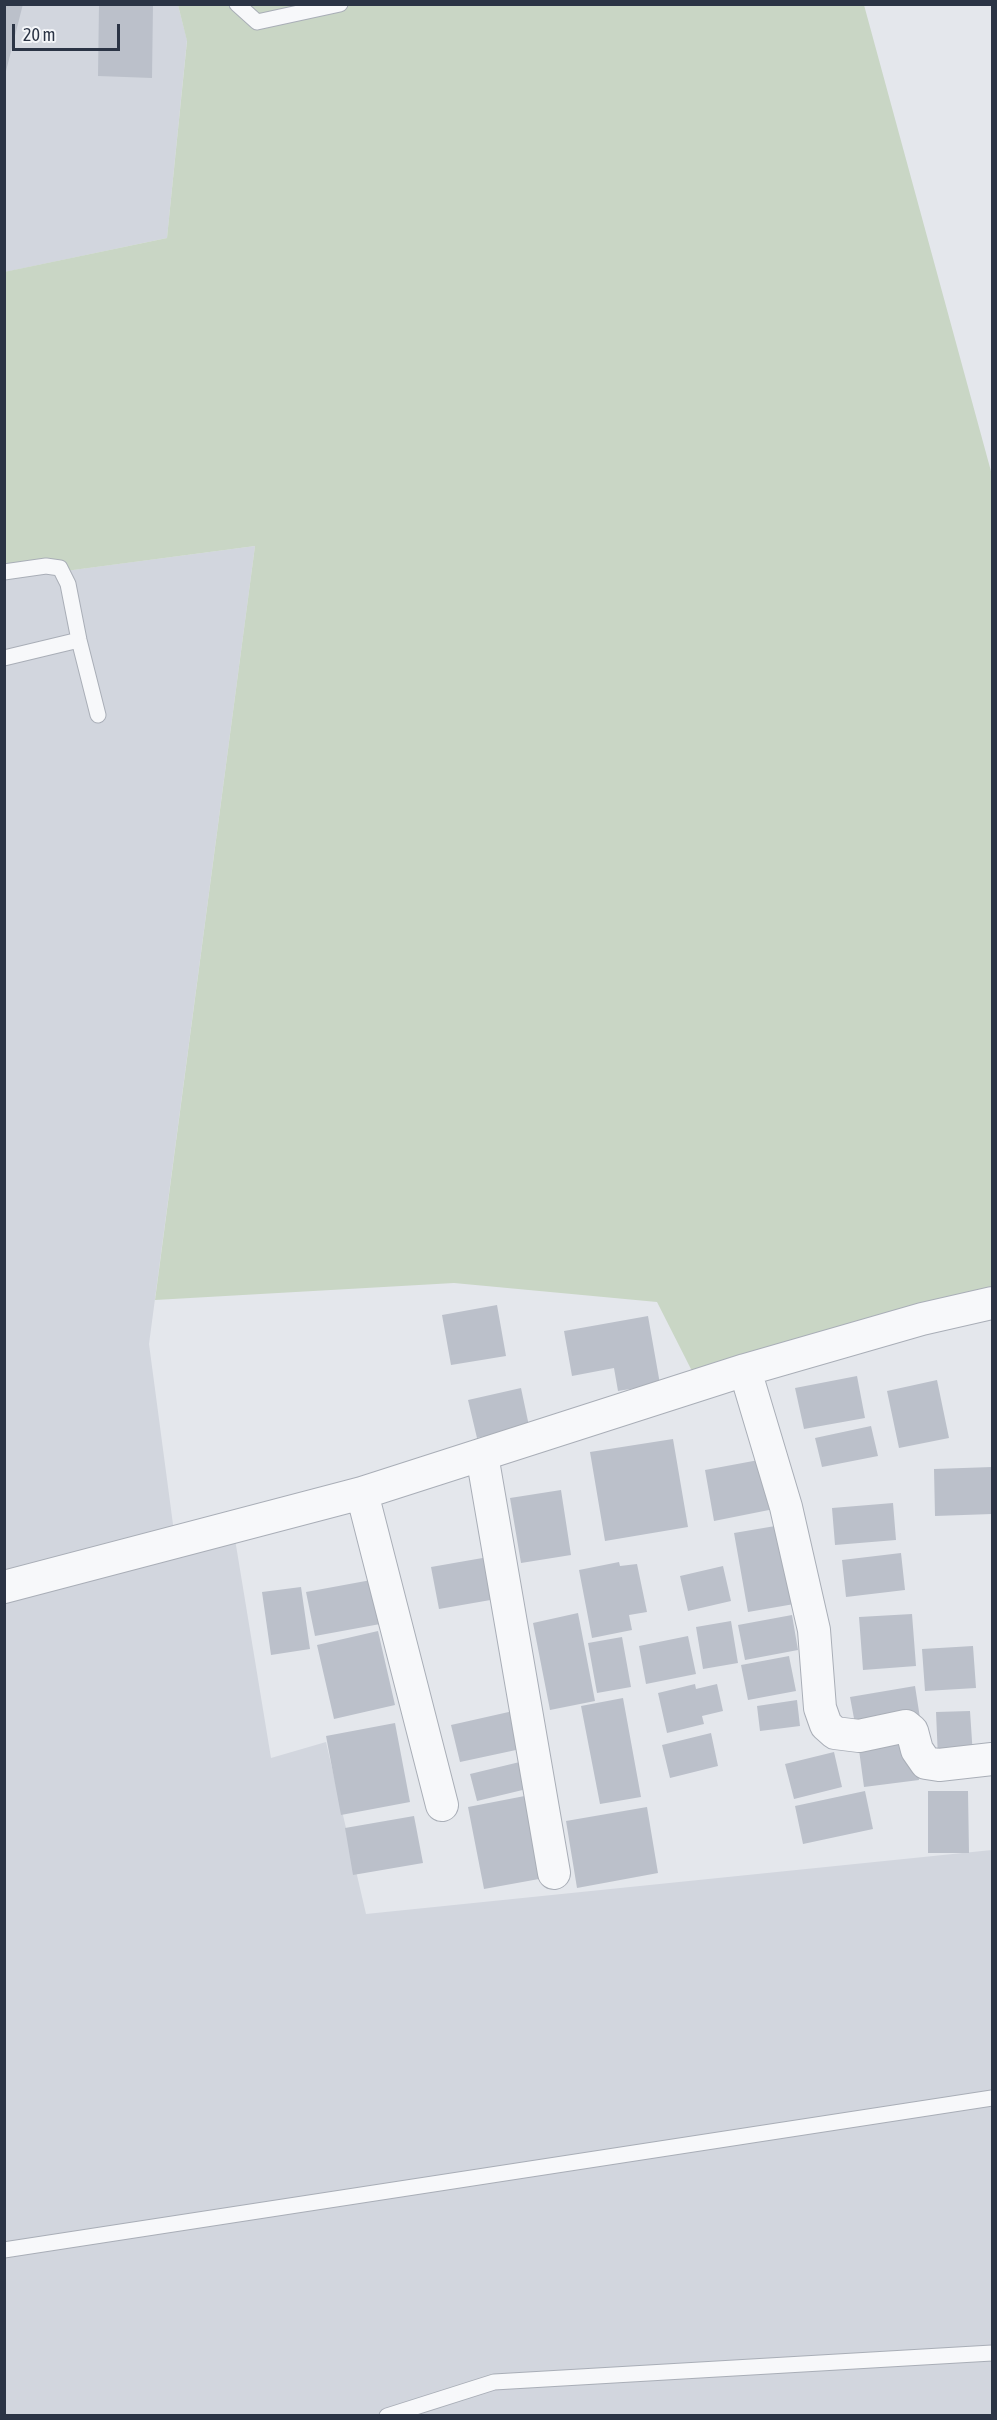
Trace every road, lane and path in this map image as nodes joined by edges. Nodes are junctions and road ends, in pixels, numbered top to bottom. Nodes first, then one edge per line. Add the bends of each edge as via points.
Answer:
1 (237, 4) edge
2 (340, 4) edge
3 (4, 572) edge
4 (79, 640) junction
5 (4, 658) edge
6 (98, 715) dead end
7 (993, 1303) edge
8 (746, 1370) junction
9 (482, 1455) junction
10 (362, 1493) junction
11 (4, 1587) edge
12 (993, 1759) edge
13 (442, 1805) dead end
14 (554, 1873) dead end
15 (993, 2098) edge
16 (4, 2250) edge
17 (993, 2353) edge
18 (387, 2415) edge

1 - 2 lane via 257,22
3 - 4 lane via 60,568 68,584
4 - 5 lane
4 - 6 lane
7 - 8 street via 922,1319
8 - 9 street
8 - 12 street via 786,1507 813,1630 820,1708 826,1725 835,1733 859,1736 906,1726 926,1763
9 - 10 street
9 - 14 street
10 - 11 street
10 - 13 street
15 - 16 lane
17 - 18 lane via 494,2382

